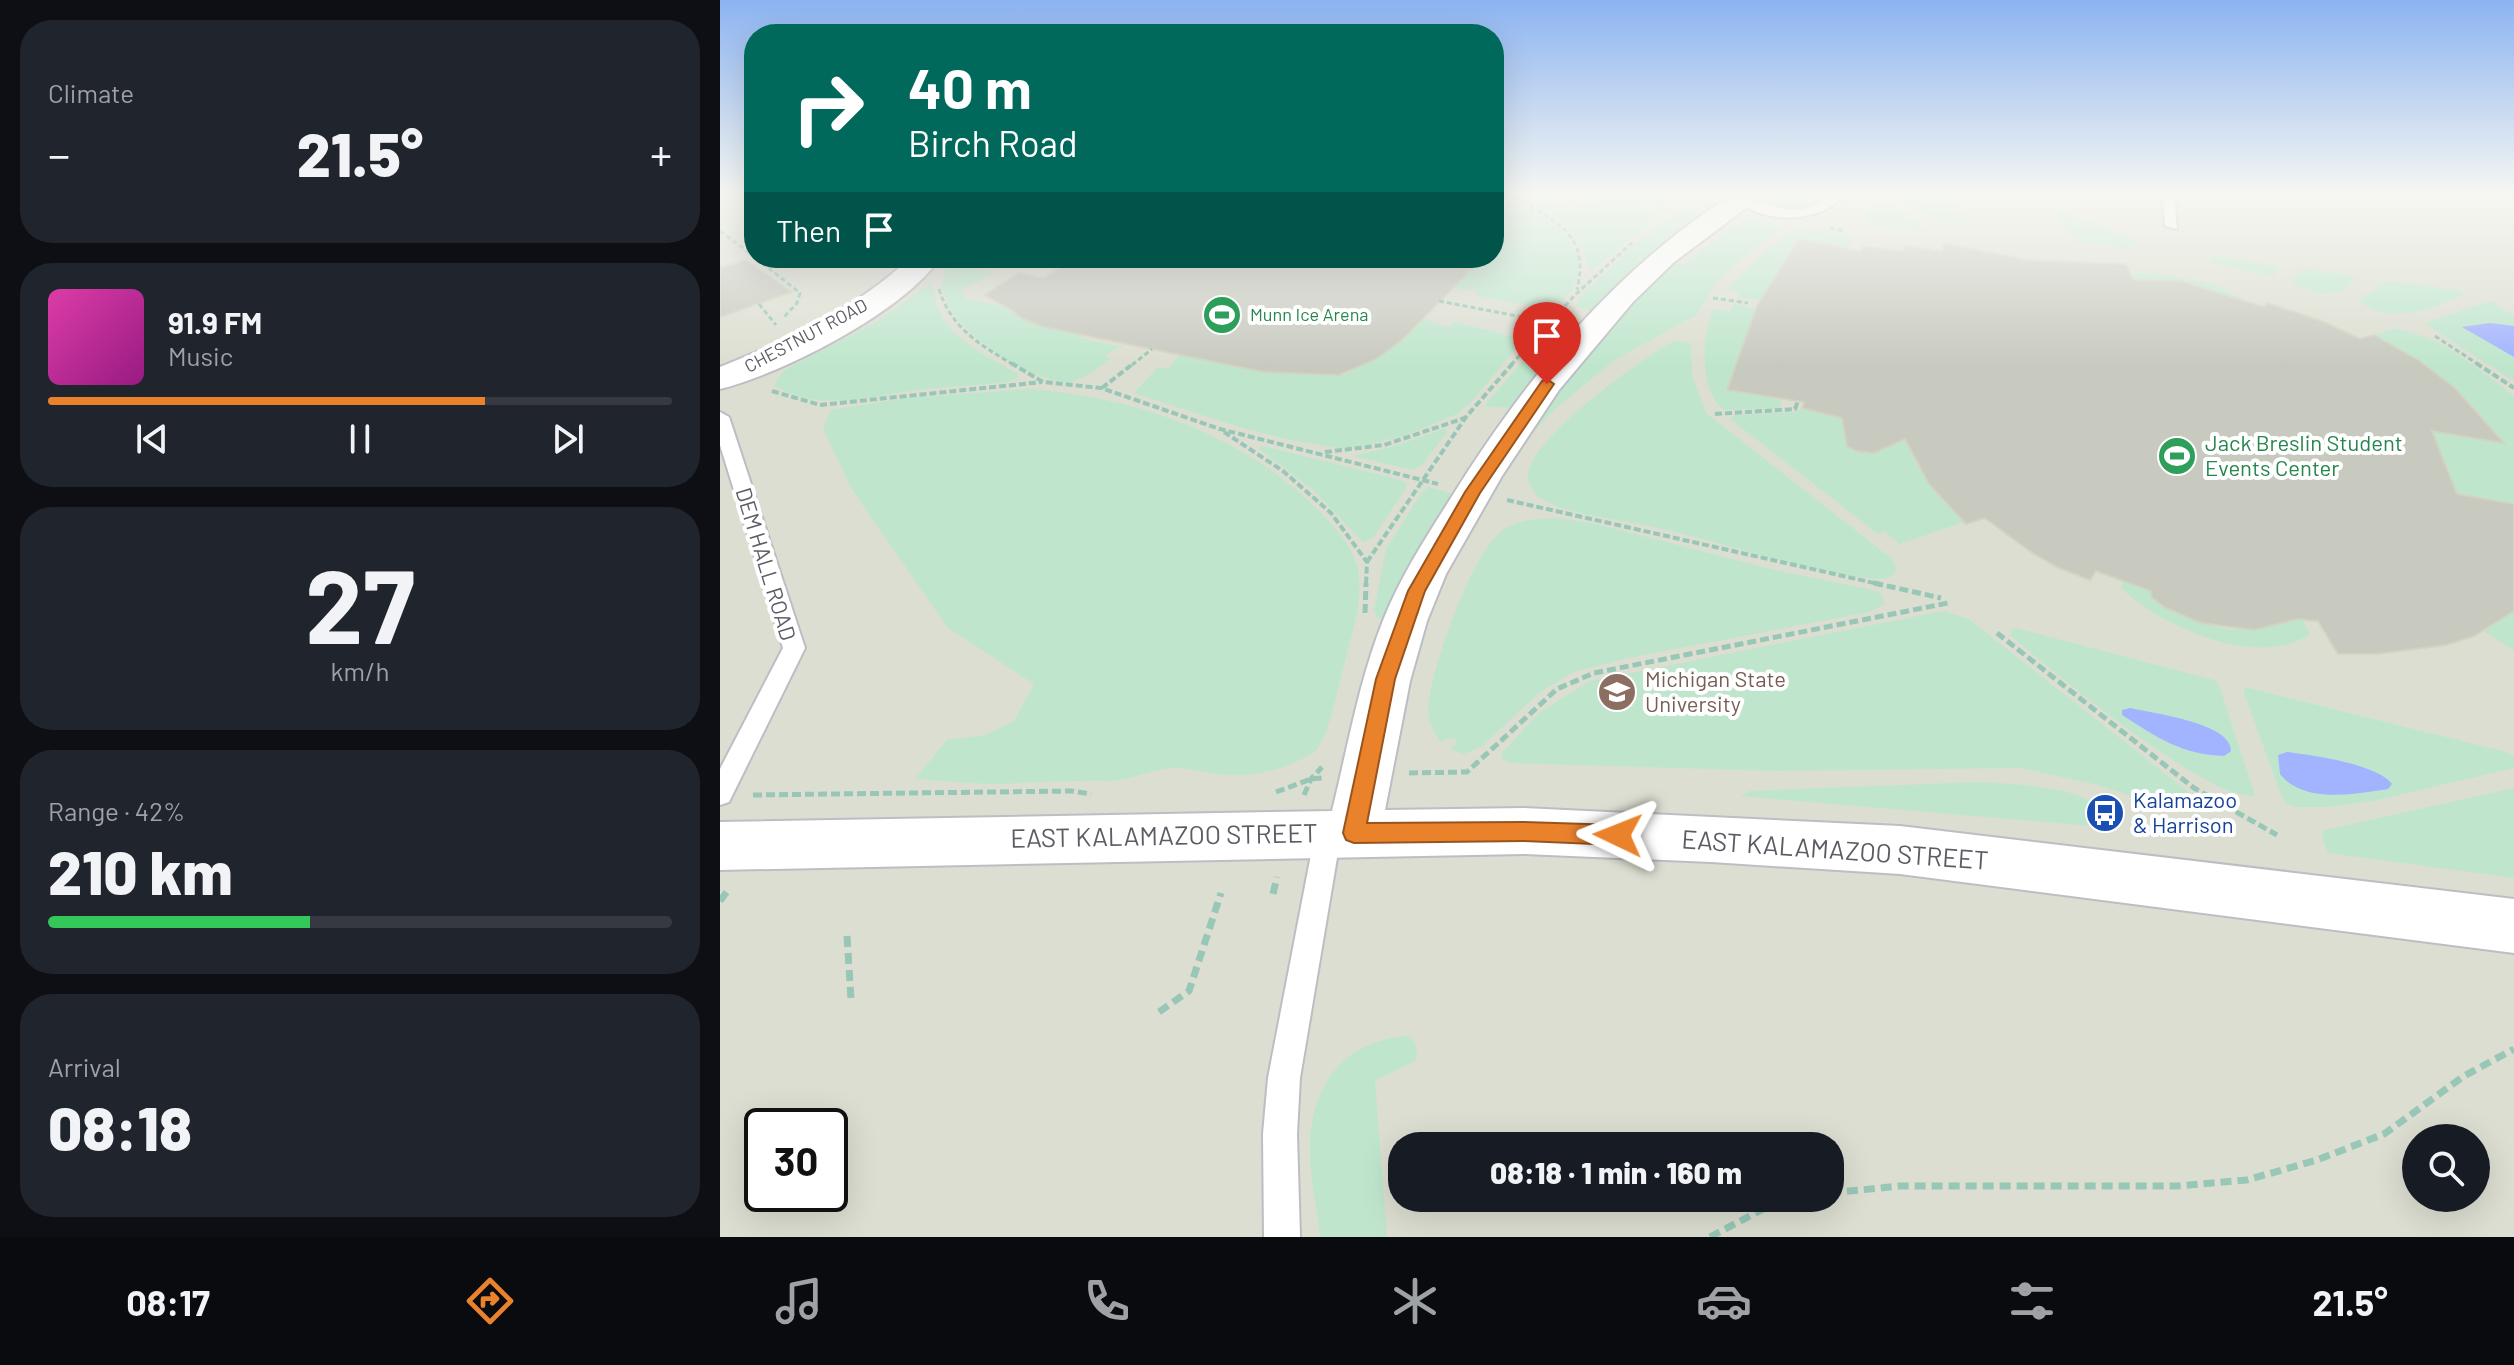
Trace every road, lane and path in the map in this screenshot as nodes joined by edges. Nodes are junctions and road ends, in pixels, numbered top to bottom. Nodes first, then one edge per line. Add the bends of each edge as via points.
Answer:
1 (1580, 251) edge
2 (1672, 251) edge
3 (769, 268) edge
4 (932, 270) edge
5 (1575, 295) dead end
6 (1713, 298) dead end
7 (1439, 301) dead end
8 (1748, 303) dead end
9 (759, 304) dead end
10 (1550, 322) dead end
11 (778, 323) junction
12 (771, 330) dead end
13 (2435, 336) dead end
14 (1152, 349) dead end
15 (720, 379) edge
16 (1043, 382) junction
17 (763, 388) dead end
18 (1101, 388) junction
19 (2514, 388) edge
20 (1798, 401) dead end
21 (1715, 414) dead end
22 (720, 417) edge
23 (1466, 417) dead end
24 (1220, 429) junction
25 (1317, 453) junction
26 (1473, 492) junction
27 (1941, 598) dead end
28 (1948, 603) dead end
29 (1364, 619) dead end
30 (1997, 633) dead end
31 (1329, 760) dead end
32 (1367, 774) junction
33 (1311, 779) junction
34 (720, 794) edge
35 (750, 796) dead end
36 (1104, 796) dead end
37 (1265, 797) dead end
38 (1341, 834) junction
39 (2277, 835) dead end
40 (720, 846) edge
41 (1221, 893) dead end
42 (2514, 926) edge
43 (847, 936) dead end
44 (851, 999) dead end
45 (1159, 1012) dead end
46 (2514, 1049) edge
47 (1844, 1192) edge
48 (1757, 1212) edge
49 (1282, 1237) edge
50 (1710, 1237) edge

1 - 5 path via 1584,269
2 - 26 street via 1618,301 1547,384
3 - 11 path via 800,293
4 - 15 street, CHESTNUT ROAD via 887,291 839,323
4 - 16 path via 954,323
6 - 8 path
7 - 10 path
9 - 11 path
11 - 12 path
13 - 19 path
14 - 18 path
16 - 17 path via 820,405
16 - 18 path
18 - 24 path
20 - 21 path via 1795,409
22 - 34 lane, DEM HALL ROAD via 794,648
23 - 25 path via 1384,445
24 - 25 path
24 - 29 path via 1283,471 1331,513 1367,562
25 - 26 path
26 - 27 path
26 - 32 street via 1417,591 1385,679
28 - 32 path via 1594,673 1557,689 1467,772
30 - 39 path via 2194,788
31 - 33 path
32 - 33 path
32 - 38 street
33 - 37 path
35 - 36 path via 1071,791
38 - 40 street, EAST KALAMAZOO STREET
38 - 42 street, EAST KALAMAZOO STREET via 1524,831 1900,850
38 - 49 lane via 1284,1078
41 - 45 path via 1189,991
43 - 44 path
46 - 47 path via 2464,1076 2384,1134 2247,1180
48 - 50 path

